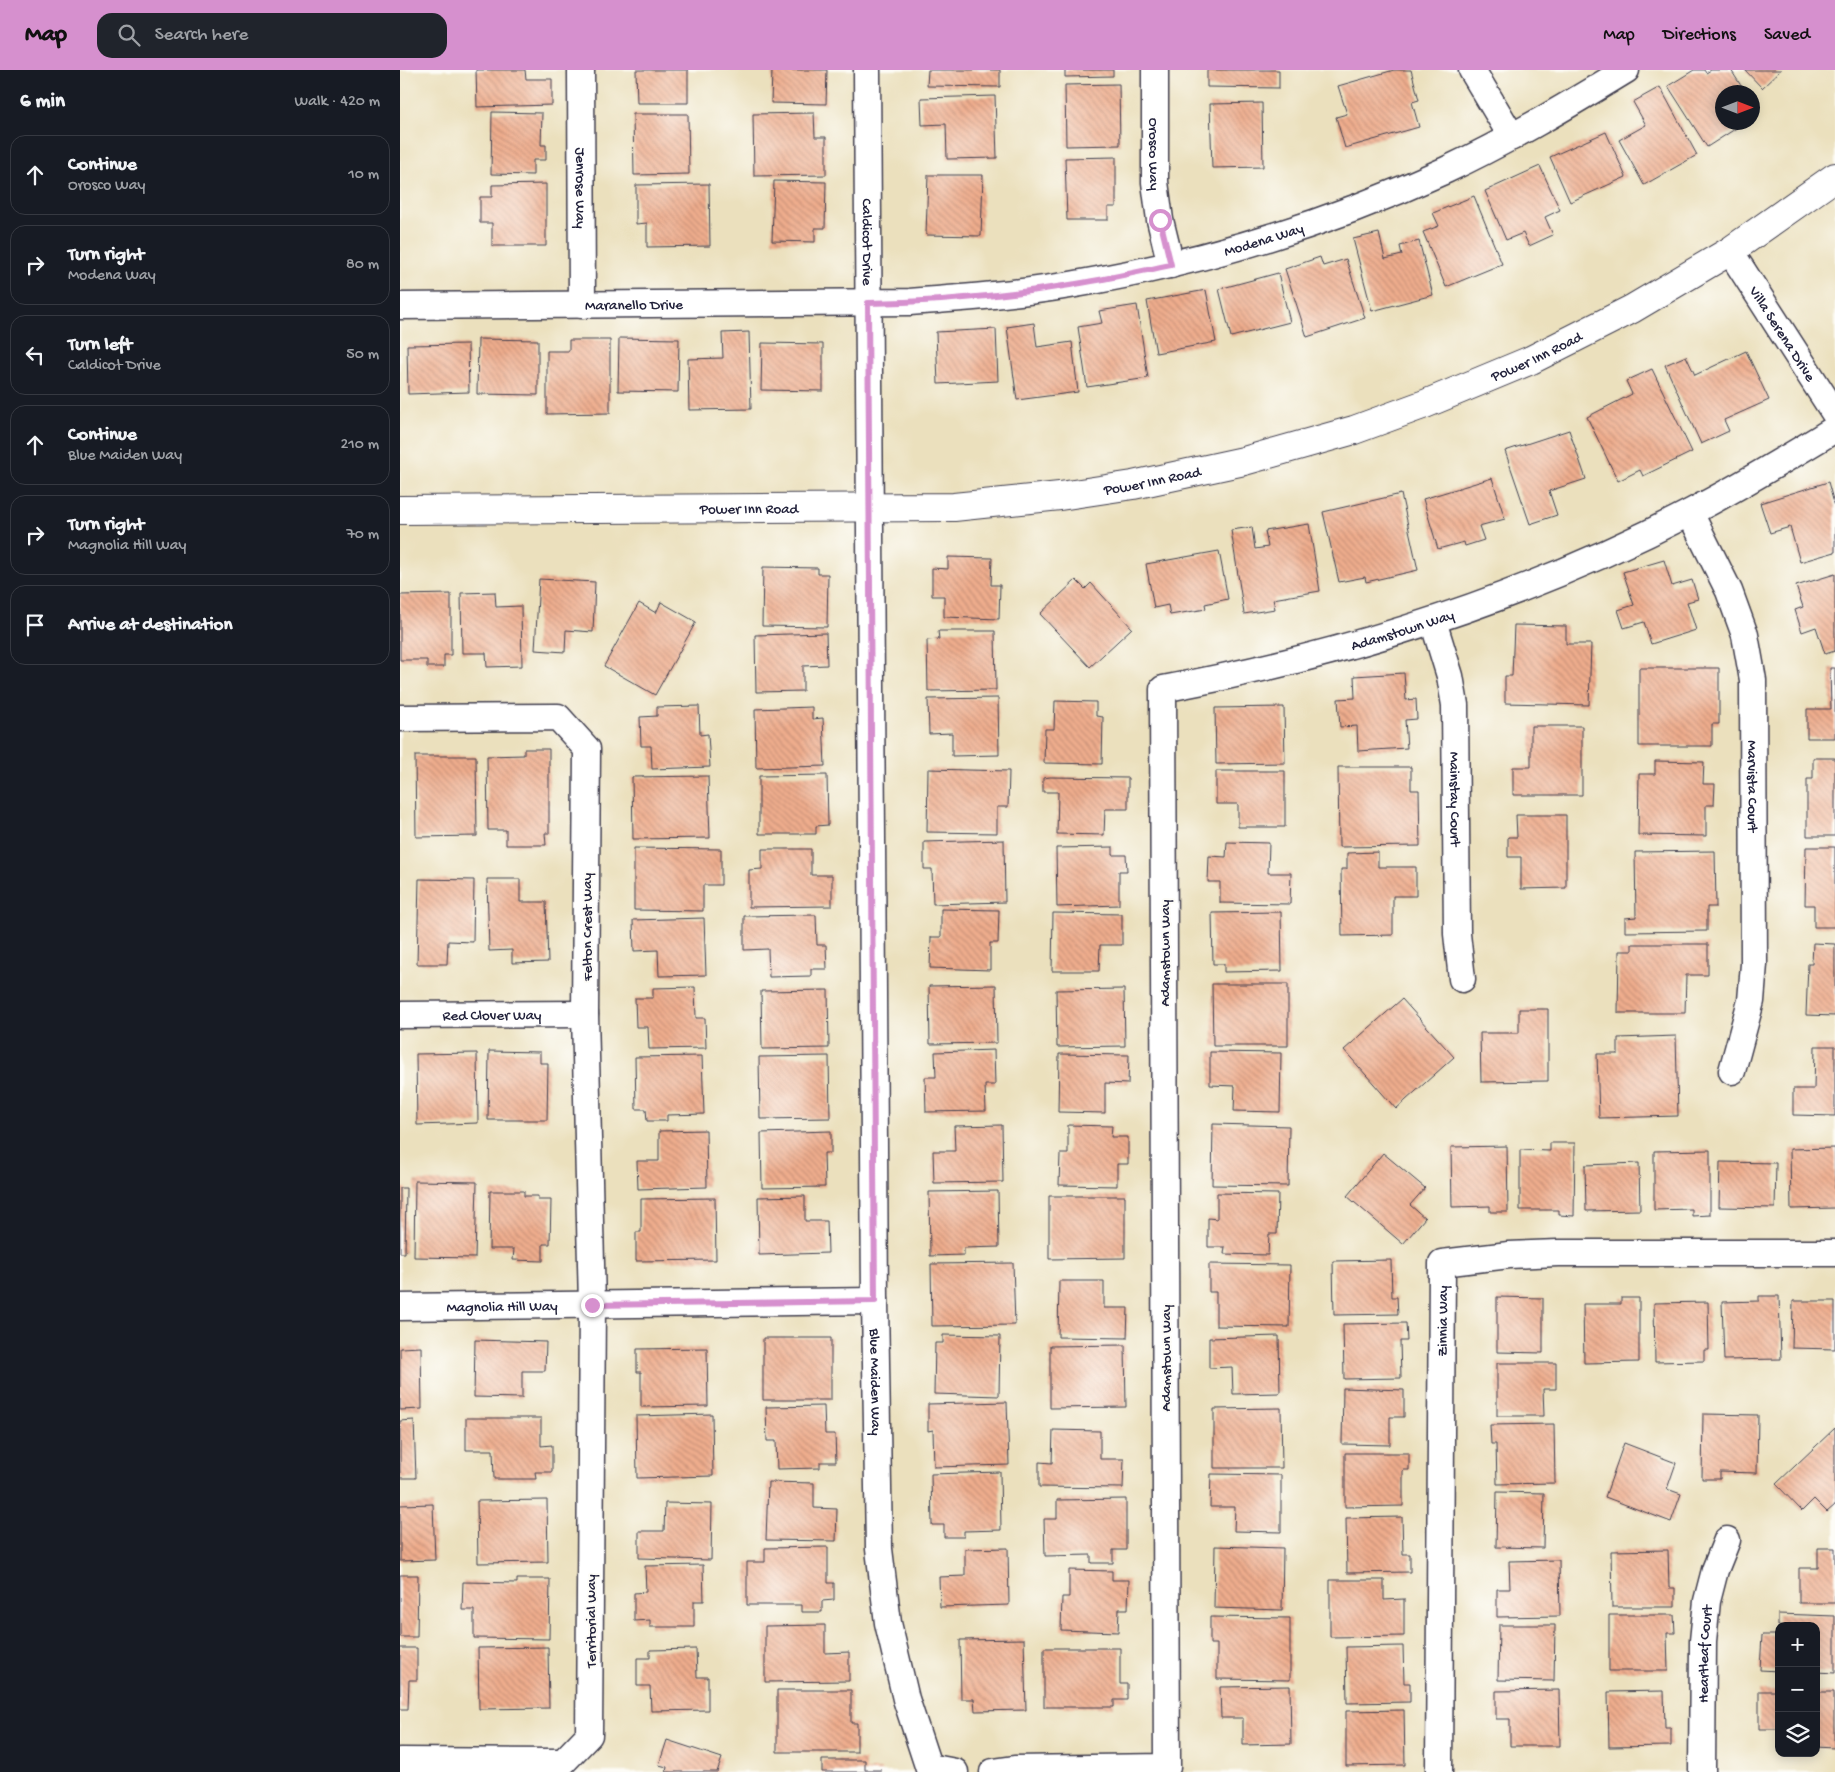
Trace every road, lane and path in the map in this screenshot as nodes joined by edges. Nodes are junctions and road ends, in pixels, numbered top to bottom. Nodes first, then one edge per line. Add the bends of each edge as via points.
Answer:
1 (581, 70) edge
2 (867, 70) edge
3 (1155, 70) edge
4 (1472, 70) edge
5 (1626, 70) edge
6 (1512, 137) junction
7 (1835, 178) edge
8 (1730, 251) junction
9 (1171, 265) junction
10 (868, 303) junction
11 (582, 305) junction
12 (400, 306) edge
13 (1835, 414) edge
14 (1835, 430) edge
15 (871, 506) junction
16 (400, 510) edge
17 (1690, 513) junction
18 (1434, 621) junction
19 (400, 718) edge
20 (1462, 979) dead end
21 (585, 1014) junction
22 (400, 1015) edge
23 (1732, 1071) dead end
24 (1835, 1253) edge
25 (875, 1301) junction
26 (592, 1305) junction
27 (400, 1307) edge
28 (1727, 1540) dead end
29 (400, 1761) edge
30 (929, 1770) edge
31 (955, 1772) edge
32 (993, 1772) edge
33 (1439, 1772) edge
34 (1702, 1772) edge

1 - 11 street, Jenrose Way
2 - 10 street, Caldicot Drive
3 - 9 street, Orosco Way via 1155,182
4 - 6 street
5 - 6 street, Modena Way
6 - 9 street, Modena Way via 1413,184 1311,225
7 - 8 main road, Power Inn Road
8 - 13 street, Villa Serena Drive
8 - 15 main road, Power Inn Road via 1632,309 1531,360 1354,430 1244,461 1124,486 954,507
9 - 10 street, Modena Way via 996,295
10 - 11 street, Maranello Drive
10 - 15 street, Caldicot Drive
11 - 12 street, Maranello Drive
14 - 17 street, Adamstown Way
15 - 16 main road, Power Inn Road
15 - 25 street, Blue Maiden Way
17 - 18 street, Adamstown Way via 1582,564
17 - 23 street, Marvista Court via 1729,592 1745,635 1753,680 1754,964 1751,1000
18 - 20 street, Mainstay Court via 1455,705 1457,934
18 - 32 street, Adamstown Way via 1318,655 1162,689 1167,1767
19 - 21 street, Felton Crest Way via 558,717 586,749
21 - 22 street, Red Clover Way
21 - 26 street, Felton Crest Way
24 - 33 street, Zinnia Way via 1509,1254 1442,1262
25 - 26 street, Magnolia Hill Way
25 - 30 street, Blue Maiden Way via 879,1549 887,1614 906,1700
26 - 27 street, Magnolia Hill Way
26 - 29 street, Territorial Way via 590,1735 563,1762
28 - 34 street, Heartleaf Court via 1706,1601
30 - 31 street

